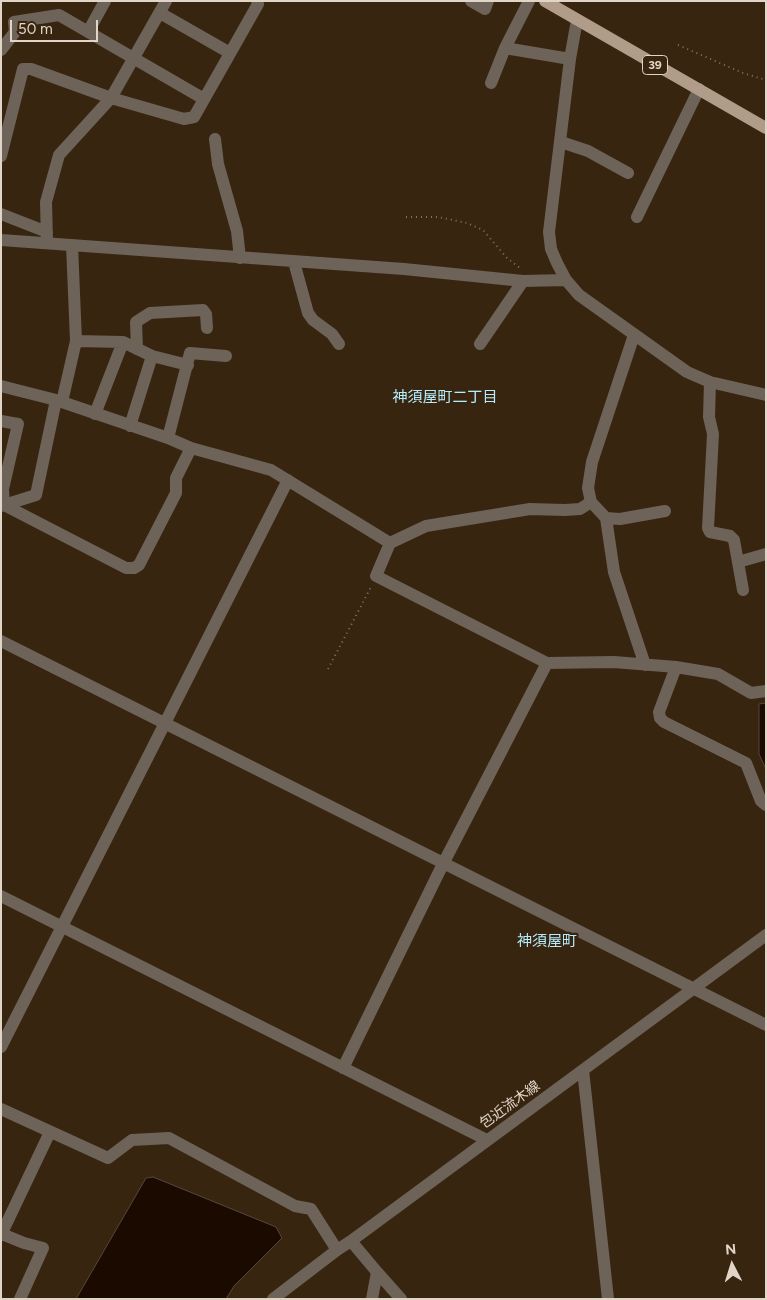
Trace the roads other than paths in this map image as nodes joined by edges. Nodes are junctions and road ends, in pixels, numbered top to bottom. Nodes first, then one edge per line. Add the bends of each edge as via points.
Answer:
1 (105, 1) edge
2 (166, 1) edge
3 (258, 1) edge
4 (471, 1) edge
5 (488, 1) edge
6 (530, 1) edge
7 (545, 1) edge
8 (160, 13) junction
9 (577, 20) junction
10 (88, 32) junction
11 (505, 48) junction
12 (1, 50) edge
13 (230, 53) junction
14 (135, 59) junction
15 (570, 59) junction
16 (491, 83) dead end
17 (699, 90) junction
18 (111, 98) junction
19 (204, 99) junction
20 (766, 128) edge
21 (215, 139) dead end
22 (561, 142) junction
23 (1, 156) edge
24 (628, 173) dead end
25 (1, 214) edge
26 (637, 218) dead end
27 (47, 237) junction
28 (1, 240) edge
29 (72, 244) junction
30 (240, 258) junction
31 (294, 262) junction
32 (566, 280) junction
33 (523, 281) junction
34 (207, 328) dead end
35 (634, 334) junction
36 (76, 341) junction
37 (123, 342) junction
38 (339, 344) dead end
39 (480, 344) dead end
40 (137, 348) junction
41 (152, 356) junction
42 (226, 356) dead end
43 (188, 365) junction
44 (710, 382) junction
45 (1, 386) edge
46 (766, 395) edge
47 (59, 401) junction
48 (95, 414) junction
49 (1, 421) edge
50 (130, 426) junction
51 (168, 438) junction
52 (191, 448) junction
53 (288, 480) junction
54 (591, 502) junction
55 (3, 506) edge
56 (665, 511) dead end
57 (606, 518) junction
58 (390, 544) junction
59 (766, 554) edge
60 (738, 562) junction
61 (744, 590) dead end
62 (1, 641) edge
63 (547, 663) junction
64 (645, 664) junction
65 (676, 667) junction
66 (766, 691) edge
67 (164, 724) junction
68 (766, 805) edge
69 (443, 864) junction
70 (1, 896) edge
71 (62, 927) junction
72 (766, 935) edge
73 (694, 988) junction
74 (766, 1025) edge
75 (1, 1047) edge
76 (343, 1068) junction
77 (583, 1070) junction
78 (1, 1109) edge
79 (50, 1132) junction
80 (487, 1140) junction
81 (2, 1234) edge
82 (351, 1241) junction
83 (337, 1250) junction
84 (378, 1272) junction
85 (20, 1299) edge
86 (274, 1299) edge
87 (372, 1299) edge
88 (401, 1299) edge
89 (608, 1299) edge

1 - 10 street
2 - 8 street
3 - 13 street
4 - 5 street via 485,9
6 - 11 street
7 - 9 main road, 39
8 - 13 street
8 - 14 street
9 - 15 street
9 - 17 main road, 39
10 - 12 street via 59,16 14,22 15,32
10 - 14 street
11 - 15 street
11 - 16 street
13 - 19 street
14 - 18 street
14 - 19 street
15 - 22 street
17 - 20 main road, 39
17 - 26 street
18 - 19 street via 184,119 194,117
18 - 23 street via 31,69 23,69
18 - 27 street via 59,155 46,202
21 - 30 street via 218,164 237,231
22 - 24 street via 588,151
22 - 32 street via 549,232 551,249
25 - 27 street
27 - 28 street
27 - 29 street
29 - 30 street
29 - 36 street
30 - 31 street
31 - 33 street
31 - 38 street via 308,313
32 - 33 street
32 - 35 street via 579,295
33 - 39 street
34 - 40 street via 203,310 150,313 136,322
35 - 44 street via 686,372
35 - 54 street via 592,462 588,488
36 - 37 street
36 - 47 street
37 - 40 street
37 - 48 street
40 - 41 street
41 - 43 street
41 - 50 street
42 - 43 street via 190,353
43 - 51 street
44 - 46 street
44 - 60 street via 709,417 713,434 708,528 710,532 730,536 734,540
45 - 47 street
47 - 48 street
47 - 55 street via 36,494
48 - 50 street
49 - 55 street via 18,424 3,489
50 - 51 street
51 - 52 street
52 - 53 street via 271,470
52 - 55 street via 176,478 176,493 139,565 134,568 126,568
53 - 58 street
53 - 67 street
54 - 57 street
54 - 58 street via 580,508 530,509 426,526
56 - 57 street via 620,519
57 - 64 street via 614,572
58 - 63 street via 376,576
59 - 60 street
60 - 61 street
62 - 67 street
63 - 64 street
63 - 69 street
64 - 65 street
65 - 66 street via 718,674 750,693
65 - 68 street via 659,712 660,718 746,763 761,802
67 - 69 street
67 - 71 street
69 - 73 street
69 - 76 street
70 - 71 street
71 - 75 street
71 - 76 street
72 - 73 street, 包近流木線
73 - 74 street
73 - 77 street, 包近流木線
76 - 80 street
77 - 80 street, 包近流木線
77 - 89 street
78 - 79 street
79 - 81 street
79 - 83 street via 108,1158 132,1140 169,1138 296,1206 311,1209
80 - 82 street, 包近流木線
81 - 85 street via 43,1248
82 - 83 street, 包近流木線
82 - 84 street
83 - 86 street, 包近流木線
84 - 87 street
84 - 88 street

